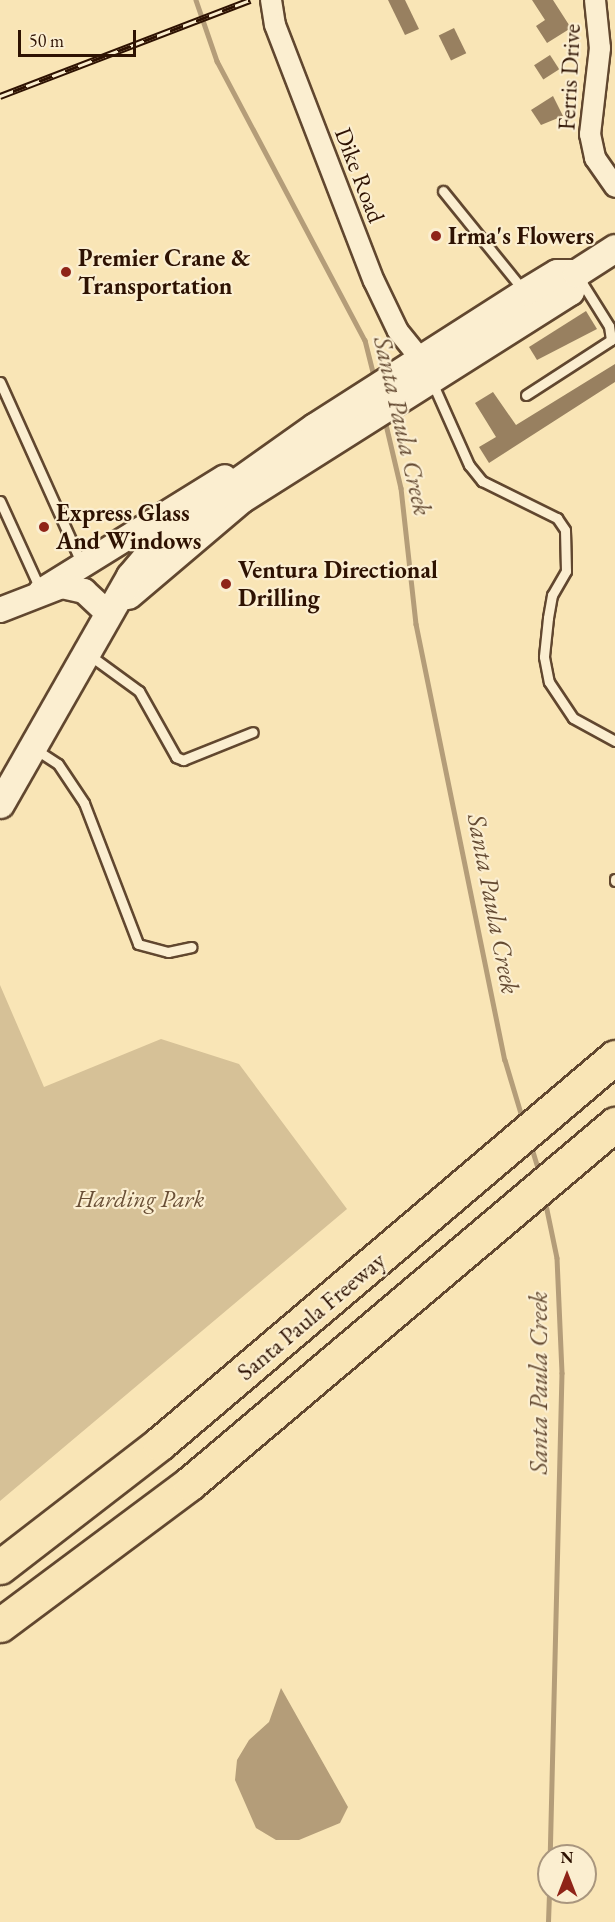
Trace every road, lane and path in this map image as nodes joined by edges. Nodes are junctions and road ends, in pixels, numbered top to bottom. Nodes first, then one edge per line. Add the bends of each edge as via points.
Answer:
1 (271, 0) edge
2 (596, 0) edge
3 (615, 186) edge
4 (442, 190) dead end
5 (615, 248) edge
6 (576, 273) junction
7 (525, 292) junction
8 (418, 373) junction
9 (0, 382) edge
10 (526, 396) dead end
11 (319, 436) junction
12 (0, 501) edge
13 (81, 562) junction
14 (41, 591) junction
15 (3, 606) edge
16 (115, 609) junction
17 (88, 654) junction
18 (253, 732) dead end
19 (615, 741) edge
20 (33, 748) junction
21 (0, 804) edge
22 (190, 947) dead end
23 (615, 1058) edge
24 (610, 1128) edge
25 (0, 1567) edge
26 (0, 1625) edge

1 - 8 street, Dike Road via 275,25 374,281
2 - 3 street, Ferris Drive via 600,48 590,134 595,158
4 - 7 lane
5 - 6 main road
6 - 7 main road via 557,273
6 - 8 main road via 570,291
6 - 10 lane via 609,327 611,340
7 - 8 main road
8 - 11 main road
8 - 19 lane via 469,465 482,481 557,518 565,530 566,571 552,595 548,618 544,657 549,682 573,718
9 - 13 lane
11 - 13 street
11 - 16 main road via 174,525 130,576
12 - 14 lane
13 - 14 street
14 - 15 street
14 - 16 street via 62,586 84,591
16 - 17 main road
17 - 18 lane via 139,691 176,757 183,760
17 - 20 main road
20 - 21 main road
20 - 22 lane via 58,764 84,803 138,944 153,951
23 - 25 highway, Santa Paula Freeway via 142,1458
24 - 26 highway, Santa Paula Freeway via 189,1484

